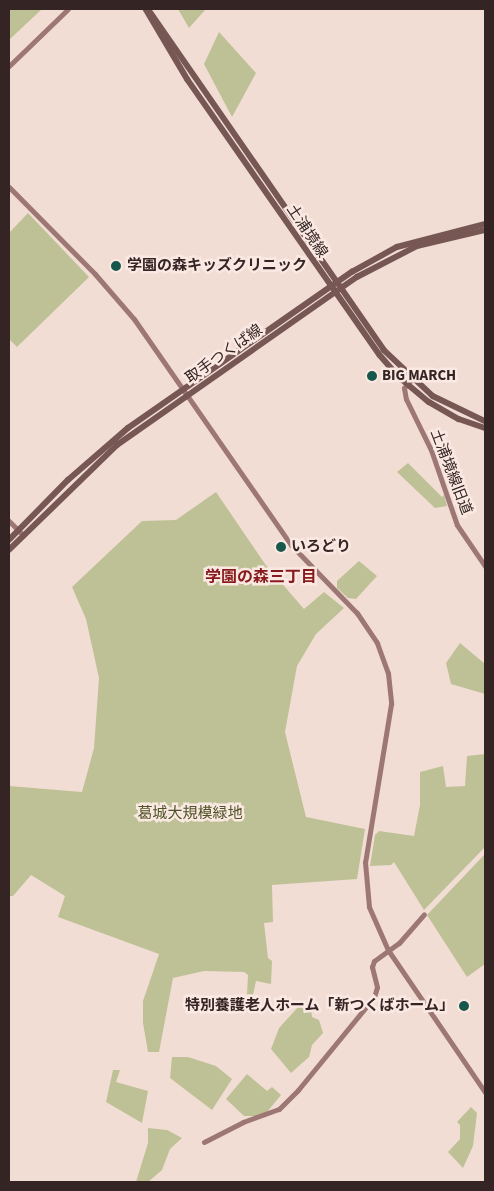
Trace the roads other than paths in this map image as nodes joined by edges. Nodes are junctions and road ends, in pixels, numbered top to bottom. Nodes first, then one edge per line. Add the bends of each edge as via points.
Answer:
1 (68, 9) edge
2 (147, 9) edge
3 (9, 66) edge
4 (9, 186) edge
5 (485, 224) edge
6 (485, 230) edge
7 (334, 285) junction
8 (338, 291) junction
9 (412, 379) junction
10 (407, 384) junction
11 (185, 388) junction
12 (189, 394) junction
13 (485, 421) edge
14 (485, 428) edge
15 (9, 521) edge
16 (18, 530) junction
17 (23, 535) junction
18 (9, 540) edge
19 (9, 550) edge
20 (485, 566) edge
21 (424, 914) dead end
22 (388, 950) junction
23 (485, 1092) edge
24 (204, 1142) dead end

1 - 3 street
2 - 7 main road, 土浦境線 via 188,80
4 - 11 street via 101,280 148,336
5 - 7 main road, 取手つくば線 via 398,246
6 - 8 main road, 取手つくば線 via 401,252
7 - 8 main road, 土浦境線
7 - 11 main road, 取手つくば線
8 - 9 main road, 土浦境線
8 - 10 main road, 土浦境線 via 372,345
8 - 12 main road, 取手つくば線
9 - 10 street
9 - 13 main road, 土浦境線 via 446,405
10 - 14 main road, 土浦境線 via 442,411
10 - 20 street, 土浦境線旧道 via 406,400 428,444 457,525
11 - 12 street
11 - 16 main road, 取手つくば線 via 91,458
12 - 17 main road, 取手つくば線 via 117,446
12 - 22 street via 291,545 362,620 382,655 390,684 391,714 367,849 365,881 372,917
15 - 16 street
16 - 17 street
16 - 18 main road, 取手つくば線
17 - 19 main road, 取手つくば線
21 - 22 street
22 - 23 street
22 - 24 street via 373,964 377,987 374,997 298,1090 279,1109 243,1122

